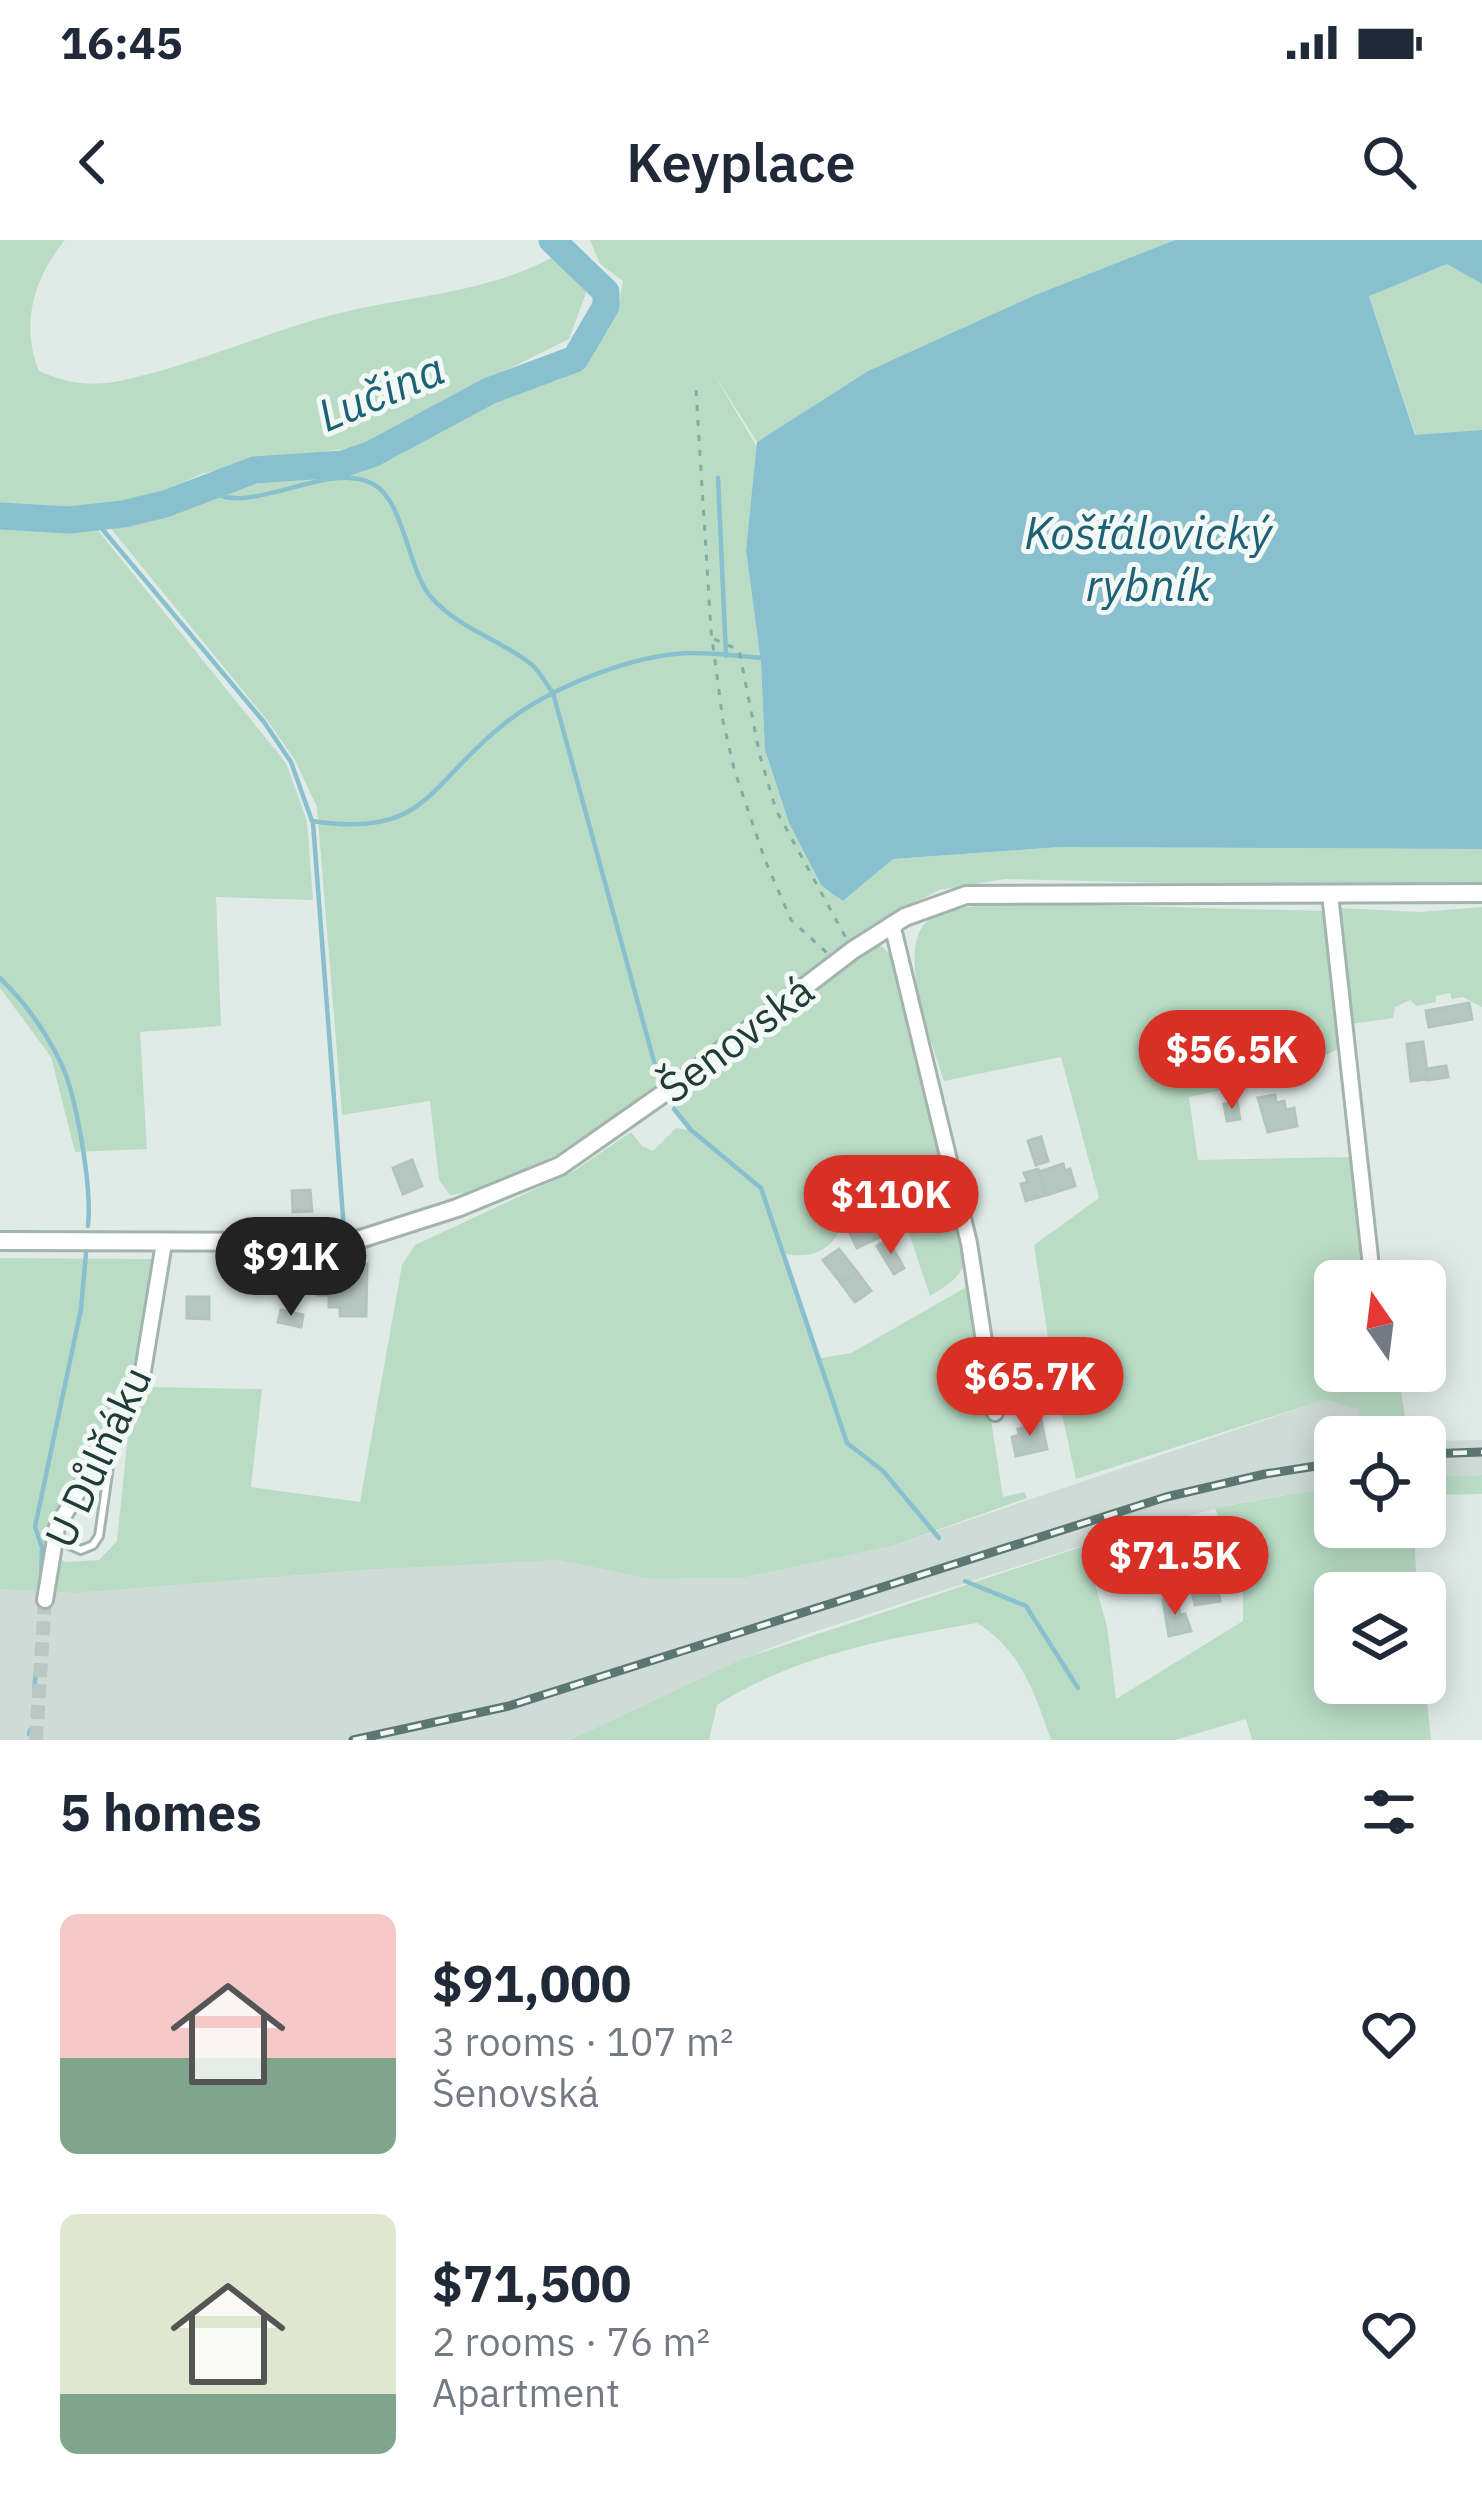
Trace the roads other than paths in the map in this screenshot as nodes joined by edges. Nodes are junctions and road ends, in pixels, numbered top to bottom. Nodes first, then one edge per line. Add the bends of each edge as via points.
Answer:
1 (1482, 893) edge
2 (1330, 894) junction
3 (892, 924) junction
4 (0, 1241) edge
5 (164, 1243) junction
6 (1370, 1260) edge
7 (995, 1413) dead end
8 (114, 1431) junction
9 (55, 1538) junction
10 (45, 1600) tunnel mouth

1 - 2 street, Šenovská
2 - 3 street, Šenovská via 991,892 935,903
2 - 6 street
3 - 5 street, Šenovská via 599,1142 514,1187 351,1242
3 - 7 street via 970,1244
4 - 5 street, Šenovská
5 - 8 street, U Důlňáku via 143,1371
8 - 9 street, U Důlňáku
8 - 9 lane via 100,1536 82,1550
9 - 10 street, U Důlňáku

